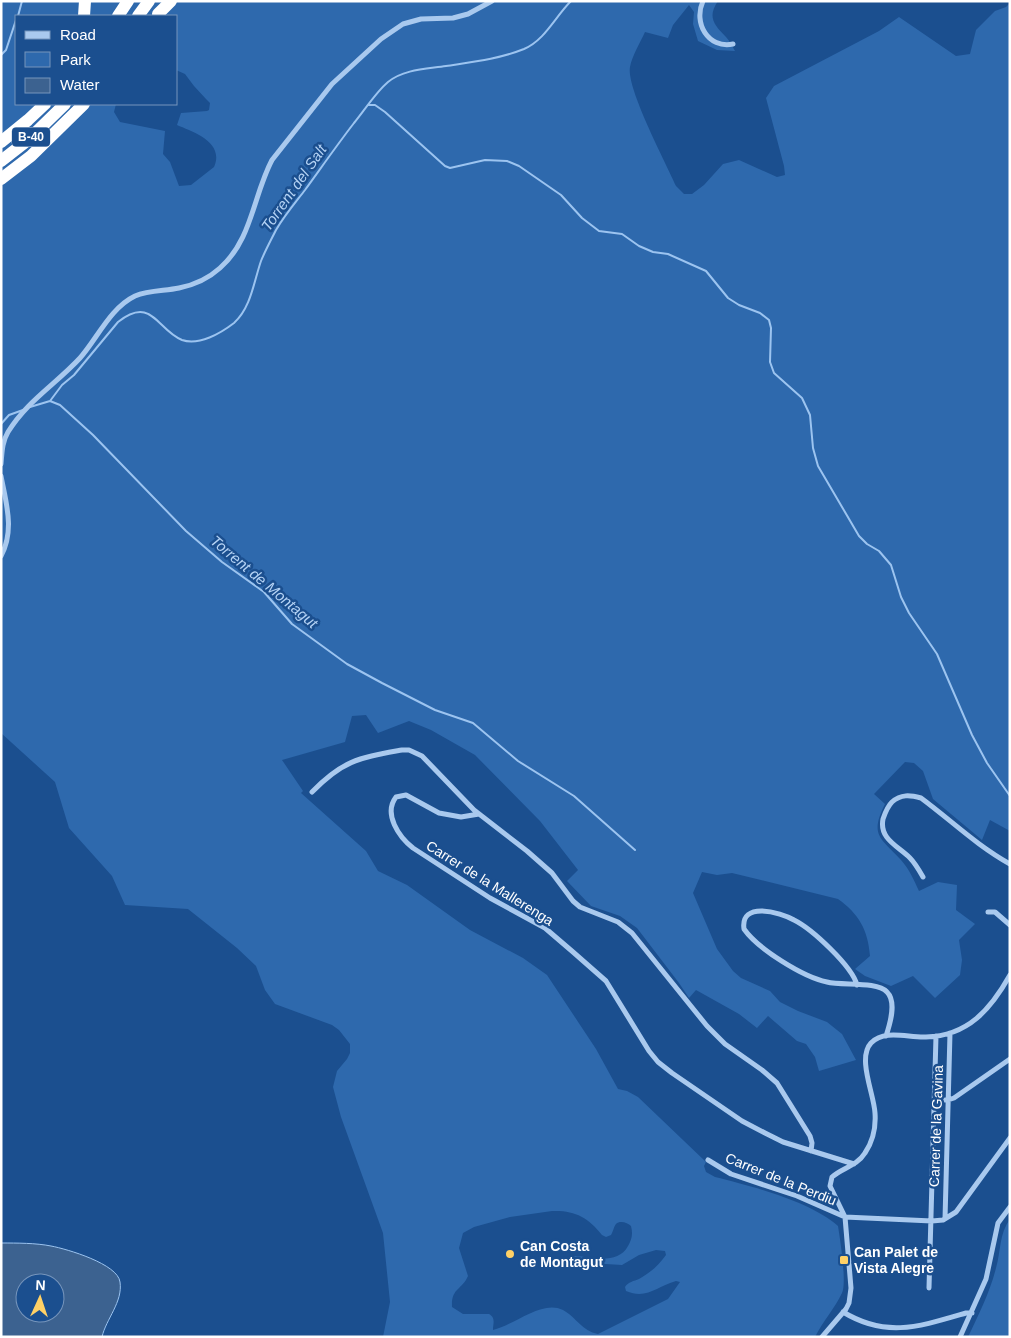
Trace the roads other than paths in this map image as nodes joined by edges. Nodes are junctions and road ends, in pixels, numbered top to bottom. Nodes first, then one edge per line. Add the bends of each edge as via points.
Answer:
1 (85, 1) edge
2 (128, 1) edge
3 (149, 1) edge
4 (165, 1) edge
5 (171, 1) edge
6 (492, 1) edge
7 (703, 1) edge
8 (84, 15) edge
9 (119, 15) edge
10 (139, 15) edge
11 (157, 15) edge
12 (733, 44) dead end
13 (35, 105) edge
14 (44, 105) edge
15 (64, 105) edge
16 (83, 105) edge
17 (4, 140) edge
18 (1, 161) edge
19 (1, 179) edge
20 (1, 464) edge
21 (1, 476) edge
22 (1, 556) edge
23 (312, 792) dead end
24 (479, 814) junction
25 (1010, 864) edge
26 (923, 877) dead end
27 (988, 912) dead end
28 (1010, 925) edge
29 (1010, 975) edge
30 (857, 985) junction
31 (950, 1033) junction
32 (886, 1036) junction
33 (936, 1036) junction
34 (1010, 1058) edge
35 (935, 1100) junction
36 (948, 1100) junction
37 (1010, 1138) edge
38 (811, 1151) junction
39 (708, 1160) dead end
40 (854, 1164) junction
41 (1010, 1207) edge
42 (846, 1217) junction
43 (944, 1219) junction
44 (930, 1221) junction
45 (929, 1288) dead end
46 (843, 1312) junction
47 (972, 1313) junction
48 (870, 1331) dead end
49 (898, 1334) dead end
50 (822, 1337) edge
51 (960, 1337) edge

1 - 8 highway
2 - 9 highway
3 - 10 highway
4 - 11 highway
5 - 11 highway
6 - 20 street via 453,18 421,19 403,24 332,84 272,160 235,252 220,268 193,284 140,294 124,303 79,359 30,403 8,432 3,443
7 - 12 street via 699,14 706,36 719,44
13 - 17 highway
14 - 17 highway, B-40
15 - 18 highway, B-40
16 - 19 highway via 31,156
21 - 22 street via 9,516 7,540
23 - 24 street via 347,763 409,750 422,756
24 - 38 street via 552,873 580,907 618,922 632,933 706,1026 777,1083 810,1136
24 - 38 street, Carrer de la Mallerenga via 461,817 439,813 406,795 396,797 392,807 398,833 413,848 490,898 544,928 606,981 658,1062 742,1121 783,1142
25 - 26 street via 992,854 921,798 902,796 886,812 883,830 888,840 911,859
27 - 28 street via 995,912
29 - 31 street via 986,1011
30 - 30 street via 823,981 788,965 747,934 743,925 745,916 755,911 772,912 800,923 820,938 851,972
30 - 32 street via 879,987 889,994 892,1006
31 - 33 street
31 - 36 street, Carrer de la Gavina
32 - 33 street
32 - 40 street via 874,1040 865,1054 875,1122 872,1141
33 - 35 street, Carrer de la Gavina
34 - 36 street
35 - 36 street
35 - 44 street, Carrer de la Gavina
36 - 43 street, Carrer de la Gavina
37 - 43 street via 956,1212
38 - 40 street, Carrer de la Mallerenga
39 - 42 street, Carrer de la Perdiu via 731,1174 797,1196
40 - 42 street via 834,1175 830,1181 832,1193
41 - 47 street via 998,1223 986,1279
42 - 44 street
42 - 46 street via 851,1288 849,1302
43 - 44 street
44 - 45 street, Carrer de la Gavina
46 - 48 street
46 - 50 street
47 - 49 street
47 - 51 street

